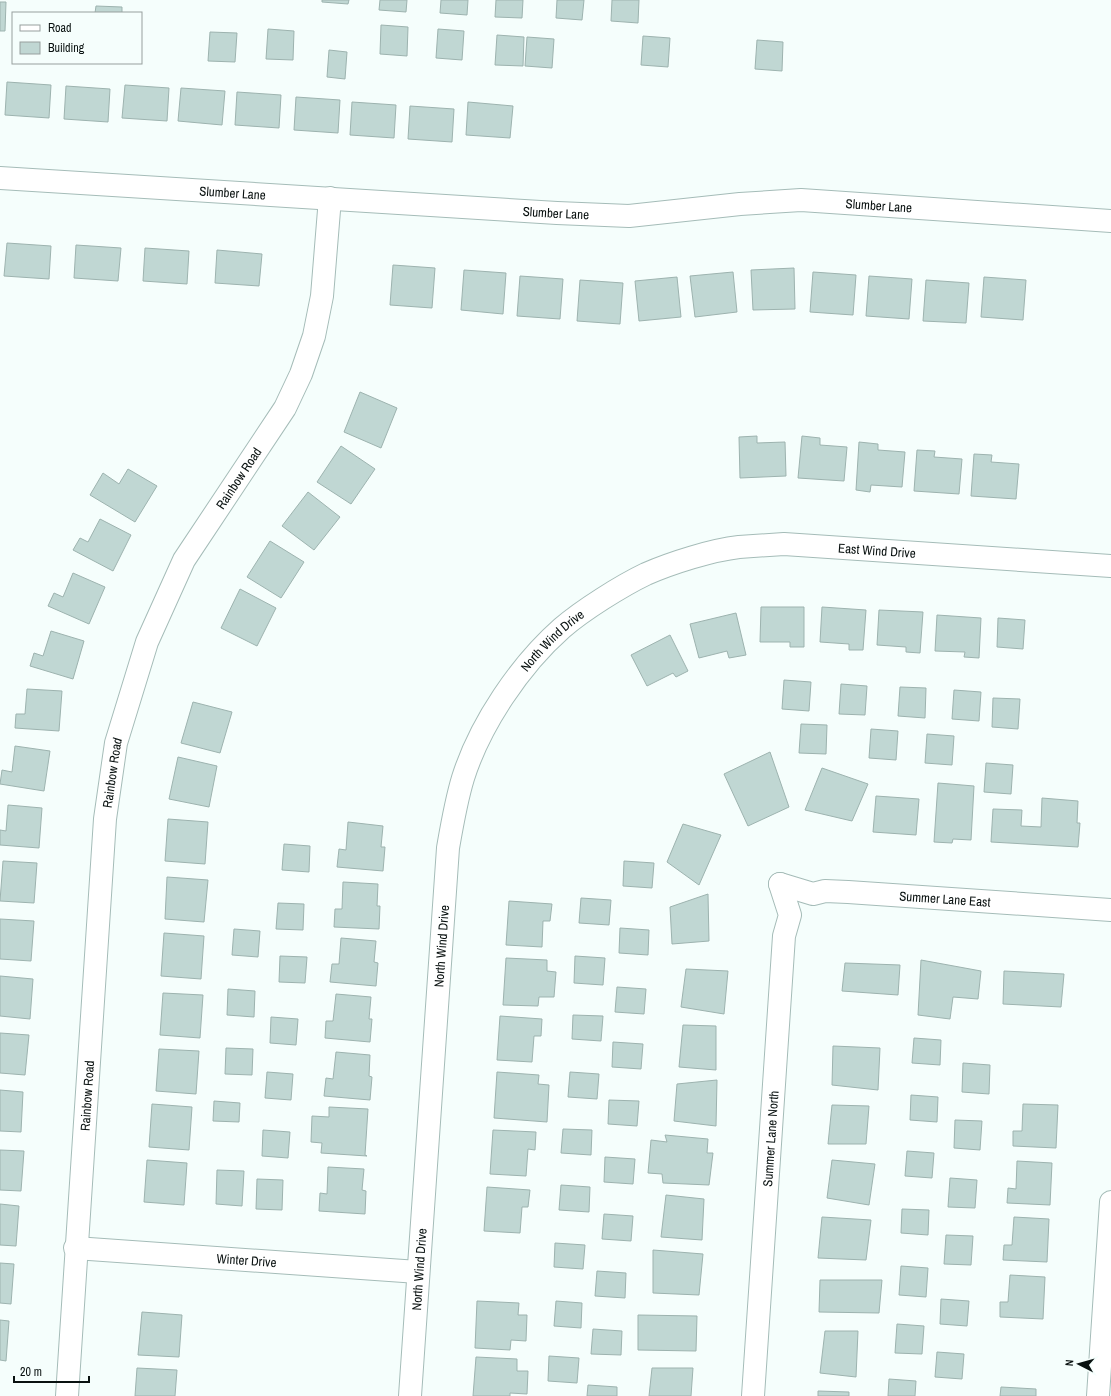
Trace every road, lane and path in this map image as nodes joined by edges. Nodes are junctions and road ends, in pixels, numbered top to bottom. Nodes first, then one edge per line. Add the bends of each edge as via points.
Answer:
1 (0, 178) edge
2 (330, 198) junction
3 (1111, 221) edge
4 (1111, 566) edge
5 (646, 574) joint
6 (780, 884) joint
7 (1111, 910) edge
8 (1111, 1202) edge
9 (76, 1248) junction
10 (418, 1272) junction
11 (67, 1396) edge
12 (410, 1396) edge
13 (753, 1396) edge
14 (1098, 1396) edge

1 - 2 street, Slumber Lane
2 - 3 street, Slumber Lane via 629,216 801,200
2 - 9 street, Rainbow Road via 322,296 314,336 302,374 285,408 184,560 147,642 116,743 105,819
4 - 5 street, East Wind Drive via 784,544 738,547
5 - 10 street, North Wind Drive via 562,628 531,660 503,697 481,734 463,777 448,848
6 - 7 street, Summer Lane East via 813,894 825,891 848,892
6 - 13 street, Summer Lane North via 790,914 784,936
8 - 14 street
9 - 10 street, Winter Drive
9 - 11 street, Rainbow Road
10 - 12 street, North Wind Drive

